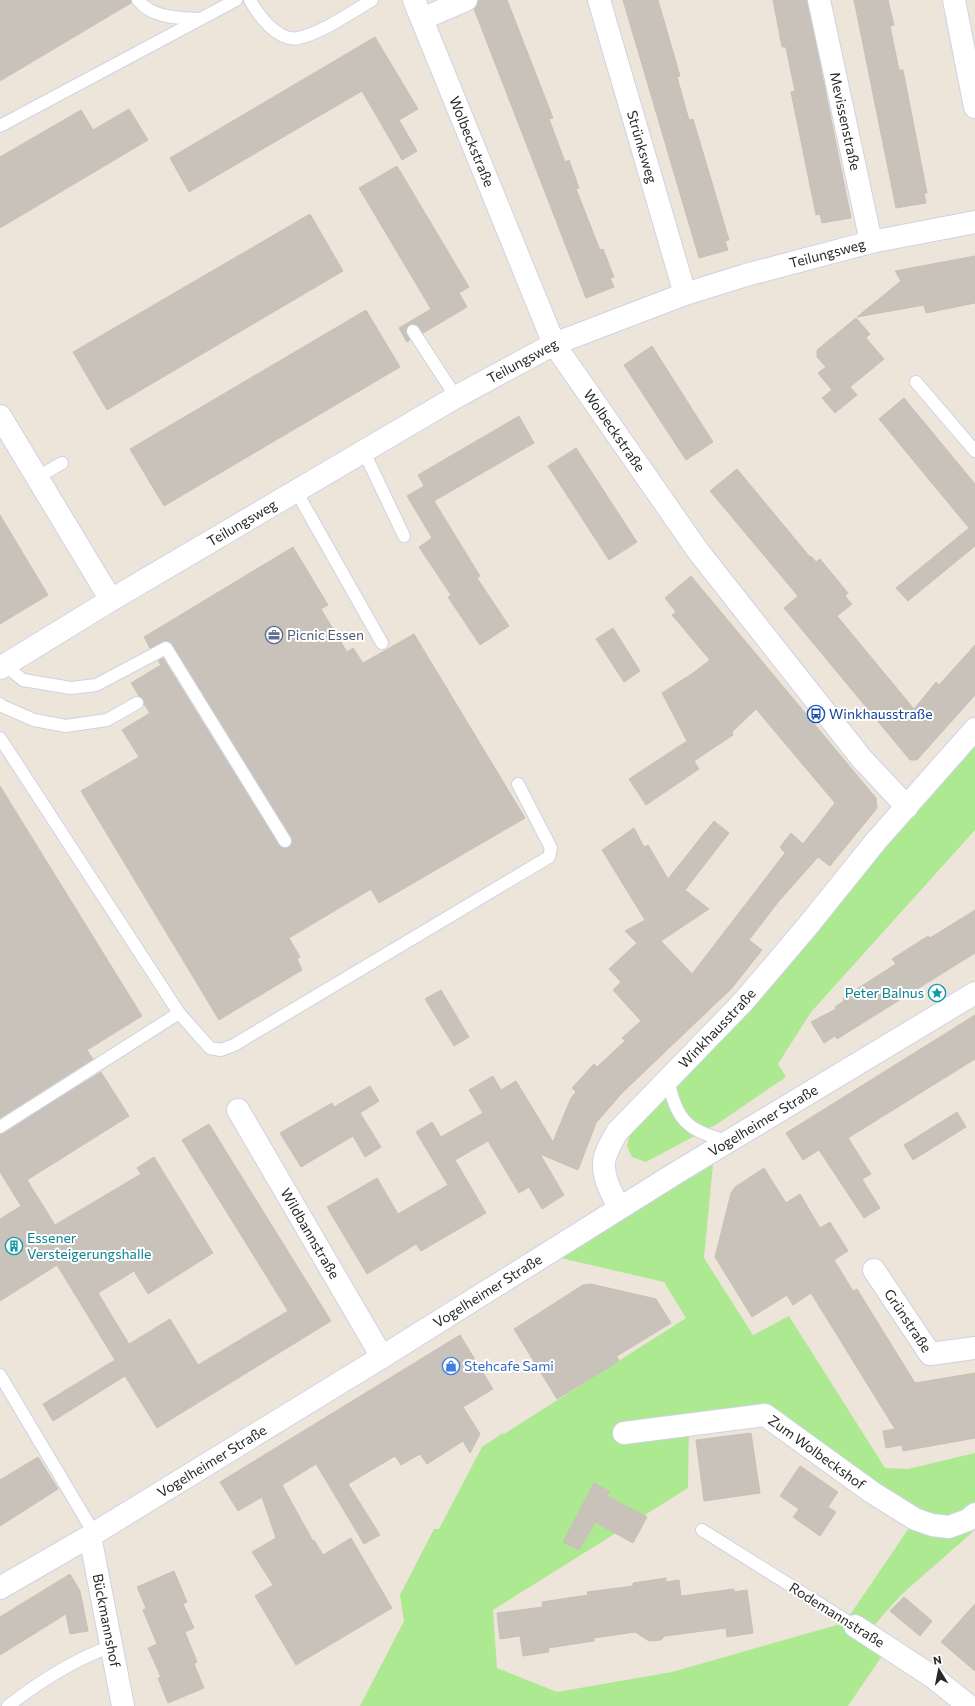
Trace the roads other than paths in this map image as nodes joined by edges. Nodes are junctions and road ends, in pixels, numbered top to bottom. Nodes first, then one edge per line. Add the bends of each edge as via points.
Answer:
1 (138, 0) edge
2 (236, 0) edge
3 (250, 0) edge
4 (372, 0) edge
5 (466, 0) edge
6 (599, 0) edge
7 (819, 0) edge
8 (954, 0) edge
9 (418, 10) edge
10 (201, 19) junction
11 (975, 107) edge
12 (0, 126) edge
13 (975, 222) edge
14 (871, 242) junction
15 (686, 294) junction
16 (413, 331) dead end
17 (554, 344) junction
18 (916, 382) dead end
19 (456, 397) junction
20 (0, 416) edge
21 (975, 451) edge
22 (364, 452) junction
23 (62, 464) dead end
24 (38, 477) junction
25 (296, 491) junction
26 (404, 536) dead end
27 (111, 600) junction
28 (382, 643) dead end
29 (3, 666) edge
30 (137, 703) dead end
31 (0, 704) edge
32 (975, 729) edge
33 (0, 738) edge
34 (518, 784) dead end
35 (907, 807) junction
36 (285, 841) dead end
37 (975, 992) edge
38 (179, 1014) junction
39 (668, 1079) junction
40 (238, 1110) dead end
41 (0, 1127) edge
42 (729, 1142) junction
43 (619, 1208) junction
44 (874, 1270) dead end
45 (975, 1348) edge
46 (382, 1357) junction
47 (0, 1375) edge
48 (624, 1433) dead end
49 (975, 1514) edge
50 (702, 1530) dead end
51 (92, 1534) junction
52 (0, 1588) edge
53 (855, 1626) joint
54 (112, 1646) junction
55 (8, 1706) edge
56 (123, 1706) edge
57 (969, 1706) edge

1 - 10 lane via 151,12
2 - 10 lane
3 - 4 lane via 254,9 276,33 297,39 319,30
5 - 9 street
6 - 15 street, Strünksweg
7 - 14 street, Mevissenstraße
8 - 11 street
9 - 17 street, Wolbeckstraße
10 - 12 lane
13 - 14 street, Teilungsweg
14 - 15 street, Teilungsweg via 761,270
15 - 17 street, Teilungsweg
16 - 19 lane
17 - 19 street, Teilungsweg
17 - 35 street, Wolbeckstraße via 698,551 862,759
18 - 21 lane
19 - 22 street, Teilungsweg
20 - 24 street
22 - 25 street, Teilungsweg
22 - 26 lane
23 - 24 lane
24 - 27 street
25 - 27 street, Teilungsweg
25 - 28 lane
27 - 29 street, Teilungsweg
29 - 36 lane via 23,680 71,688 96,685 166,648
30 - 31 lane via 107,720 66,726 34,720
32 - 35 street, Winkhausstraße
33 - 38 lane
34 - 38 lane via 551,848 549,858 228,1048 210,1048
35 - 39 street, Winkhausstraße via 743,1002
37 - 42 street, Vogelheimer Straße
38 - 41 lane
39 - 42 lane via 675,1106 684,1122 699,1132
39 - 43 street, Winkhausstraße via 617,1132 608,1151 604,1164 607,1180
40 - 46 street, Wildbannstraße
42 - 43 street, Vogelheimer Straße
43 - 46 street, Vogelheimer Straße
44 - 45 street, Grünstraße via 930,1354
46 - 51 street, Vogelheimer Straße
47 - 51 lane
48 - 49 street, Zum Wolbeckshof via 765,1415 873,1493 914,1519 949,1527 968,1520
50 - 53 lane, Rodemannstraße
51 - 52 street, Vogelheimer Straße
51 - 54 street, Bückmannshof
53 - 57 street, Rodemannstraße via 933,1677
54 - 55 lane via 94,1653 33,1687
54 - 56 street, Bückmannshof

